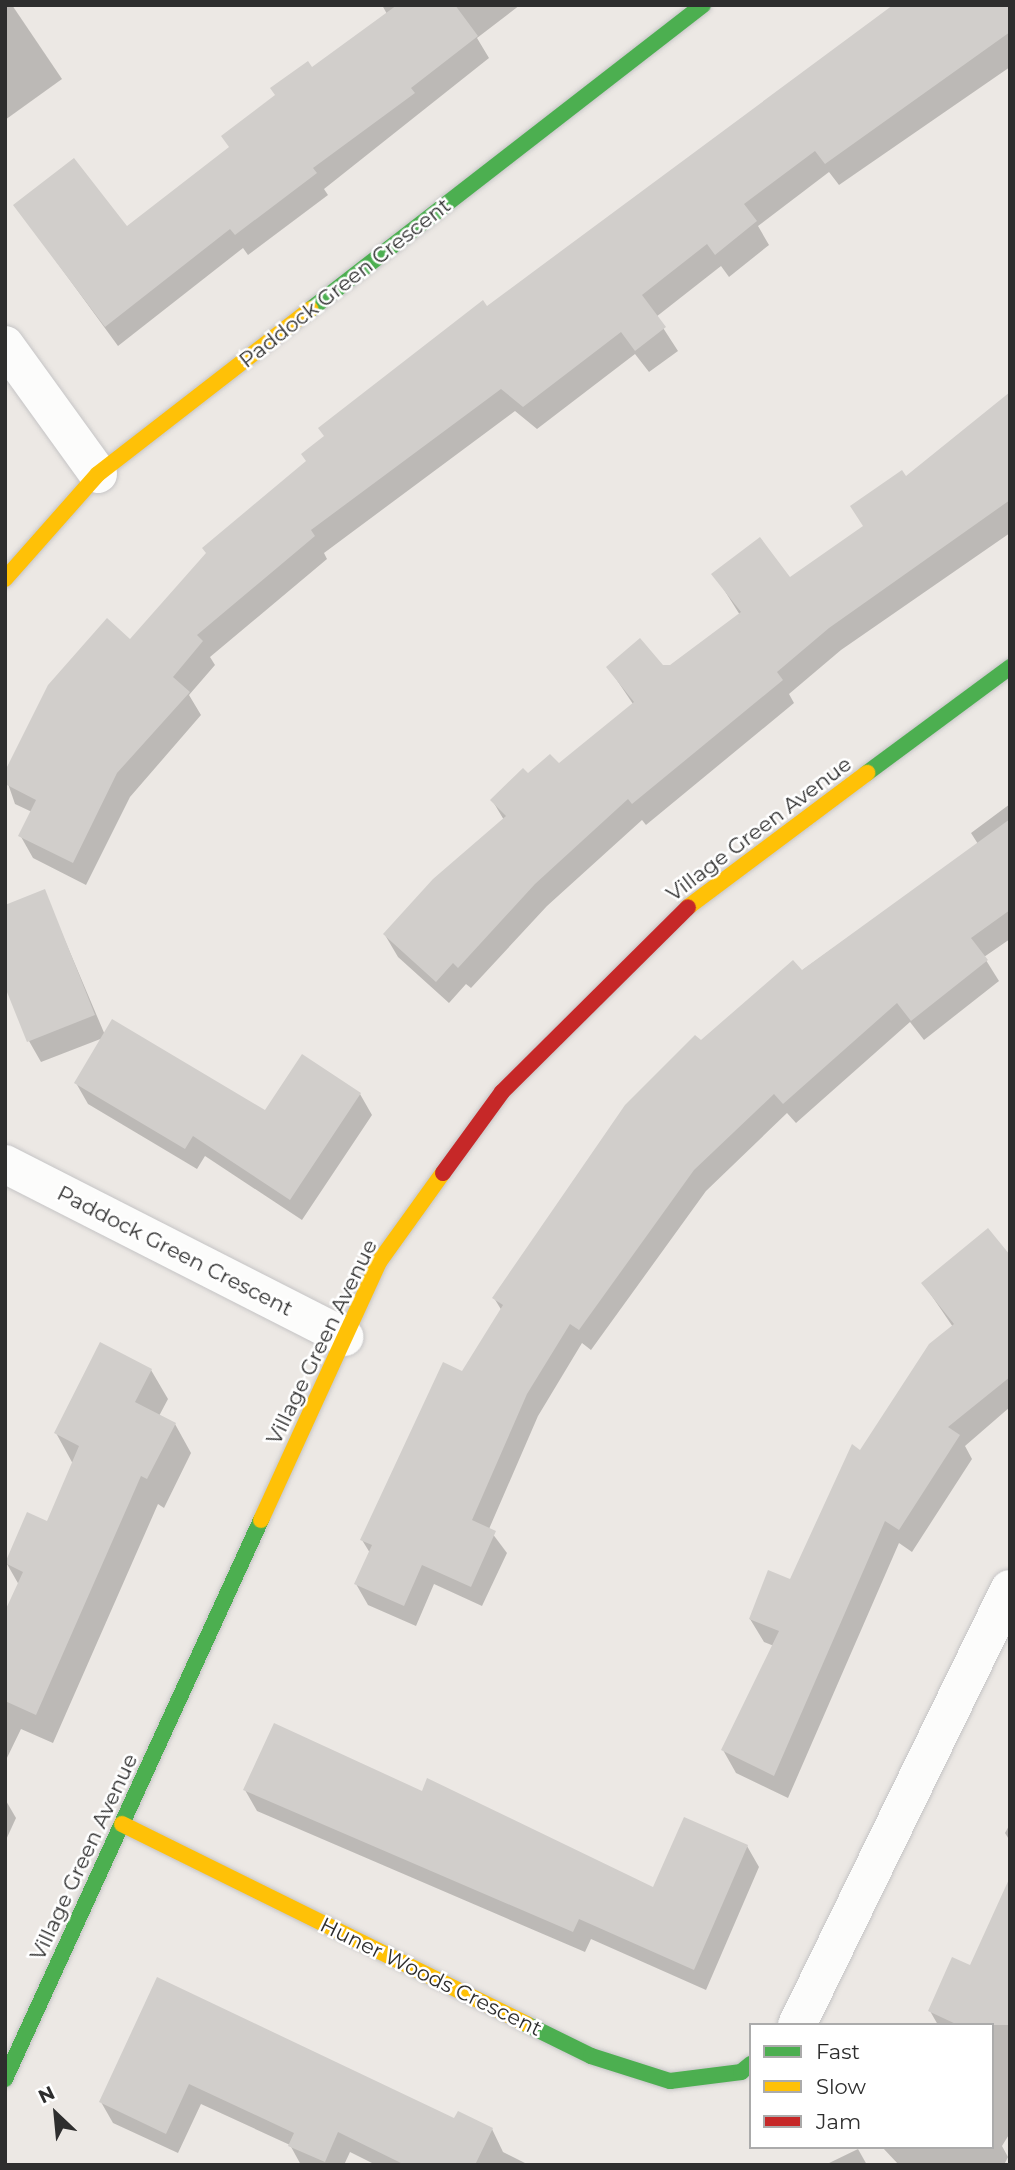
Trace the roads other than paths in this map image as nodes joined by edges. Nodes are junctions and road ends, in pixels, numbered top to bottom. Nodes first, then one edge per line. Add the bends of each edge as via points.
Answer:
1 (703, 5) edge
2 (5, 345) edge
3 (98, 474) junction
4 (5, 579) edge
5 (1010, 667) edge
6 (5, 1164) edge
7 (344, 1337) junction
8 (1010, 1589) edge
9 (122, 1825) junction
10 (798, 2023) edge
11 (749, 2066) edge
12 (5, 2080) edge

1 - 3 street, Paddock Green Crescent
2 - 3 street
3 - 4 street, Paddock Green Crescent
5 - 7 street, Village Green Avenue via 690,905 512,1082 379,1262
6 - 7 street, Paddock Green Crescent
7 - 9 street, Village Green Avenue
8 - 10 street
9 - 11 street, Huner Woods Crescent via 591,2056 670,2081 741,2072
9 - 12 street, Village Green Avenue

